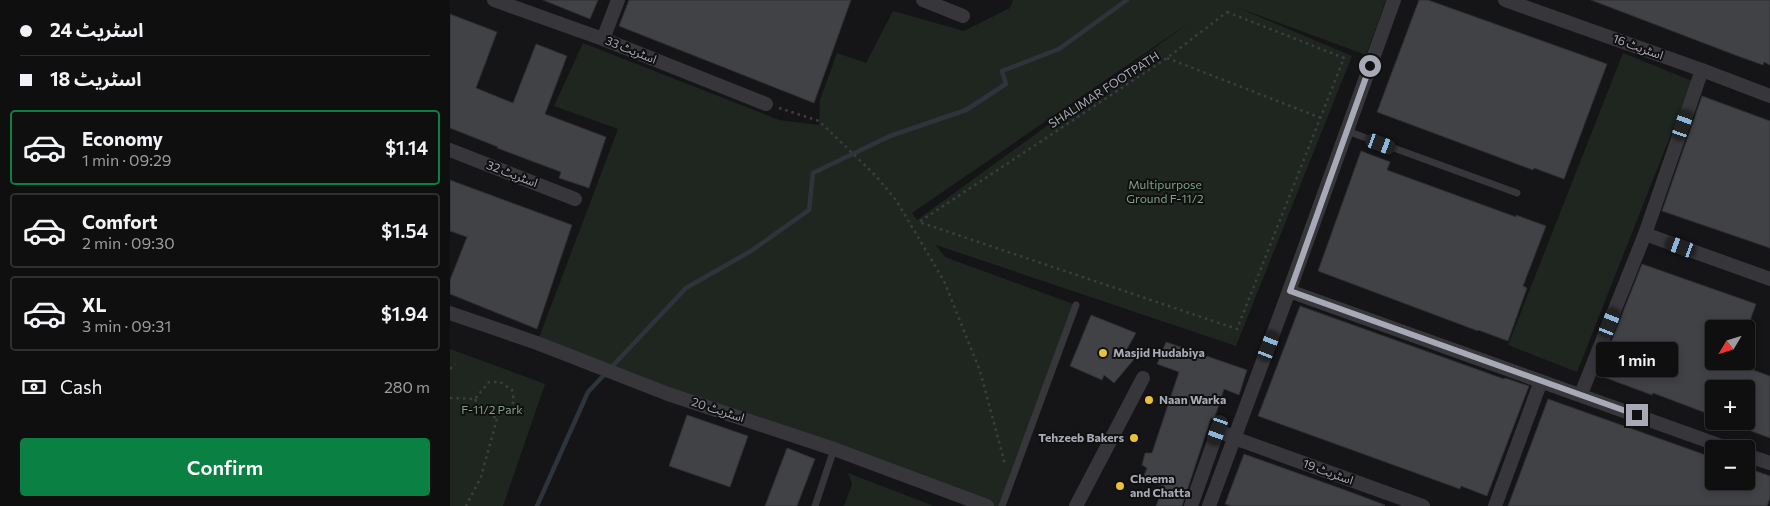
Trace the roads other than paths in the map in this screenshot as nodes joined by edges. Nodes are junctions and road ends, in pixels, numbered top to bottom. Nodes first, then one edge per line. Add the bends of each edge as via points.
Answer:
1 (494, 0) edge
2 (618, 0) edge
3 (923, 0) edge
4 (1394, 0) edge
5 (1505, 0) edge
6 (963, 16) dead end
7 (603, 39) junction
8 (1702, 70) junction
9 (1770, 96) edge
10 (766, 104) road end
11 (1347, 131) junction
12 (450, 150) edge
13 (1516, 193) dead end
14 (575, 199) dead end
15 (1645, 234) junction
16 (1770, 279) edge
17 (1290, 291) junction
18 (1076, 305) dead end
19 (450, 313) edge
20 (1143, 378) dead end
21 (1541, 381) junction
22 (1581, 394) junction
23 (1234, 438) junction
24 (1706, 440) edge
25 (834, 449) junction
26 (1755, 458) edge
27 (1770, 463) edge
28 (816, 506) edge
29 (987, 506) edge
30 (1002, 506) edge
31 (1076, 506) edge
32 (1191, 506) edge
33 (1209, 506) edge
34 (1422, 506) edge
35 (1495, 506) edge

1 - 7 street, اسٹریٹ 33
2 - 7 street
3 - 6 street
4 - 11 street
5 - 8 street, اسٹریٹ 16
7 - 10 street, اسٹریٹ 33
8 - 9 street, اسٹریٹ 16
8 - 15 street
11 - 13 lane
11 - 17 street
12 - 14 street, اسٹریٹ 32
15 - 16 street
15 - 22 street
17 - 21 street
17 - 23 street
18 - 30 lane
19 - 25 street, اسٹریٹ 20 via 668,394
20 - 31 street
21 - 22 street
21 - 35 street
22 - 24 street
23 - 32 street, اسٹریٹ 19 via 1218,430
23 - 33 street
23 - 34 street, اسٹریٹ 19
25 - 28 lane
25 - 29 street, اسٹریٹ 20
26 - 27 street

